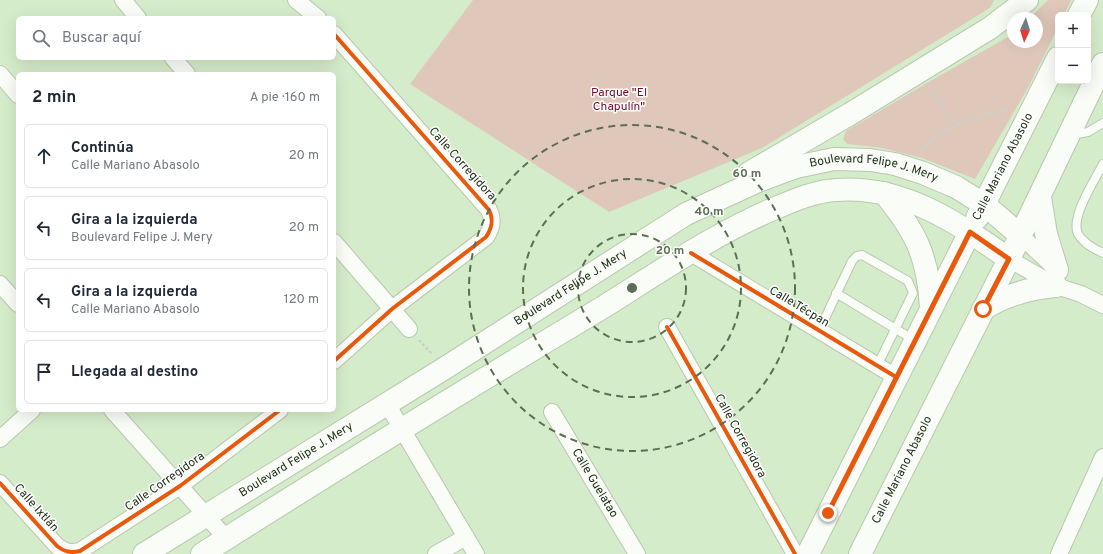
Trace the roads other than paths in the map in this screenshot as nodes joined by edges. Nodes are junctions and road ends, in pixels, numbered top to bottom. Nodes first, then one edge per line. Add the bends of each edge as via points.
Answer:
1 (123, 0) edge
2 (296, 0) edge
3 (1027, 0) edge
4 (1087, 0) edge
5 (1081, 12) edge
6 (136, 16) edge
7 (316, 16) edge
8 (336, 36) edge
9 (175, 60) edge
10 (1055, 64) edge
11 (1103, 64) edge
12 (185, 72) edge
13 (0, 74) edge
14 (16, 93) edge
15 (1101, 127) edge
16 (1069, 136) junction
17 (834, 159) junction
18 (1103, 164) edge
19 (834, 190) junction
20 (884, 193) junction
21 (1040, 197) junction
22 (985, 205) junction
23 (686, 214) junction
24 (970, 232) junction
25 (1021, 236) junction
26 (336, 244) edge
27 (691, 253) junction
28 (1103, 253) edge
29 (1009, 259) junction
30 (1056, 278) junction
31 (0, 284) edge
32 (836, 293) junction
33 (16, 302) edge
34 (1103, 305) edge
35 (931, 307) junction
36 (392, 309) junction
37 (983, 309) junction
38 (667, 327) dead end
39 (410, 330) road end
40 (819, 331) junction
41 (905, 335) junction
42 (336, 359) edge
43 (877, 366) junction
44 (896, 377) junction
45 (387, 404) junction
46 (30, 412) edge
47 (114, 412) edge
48 (277, 412) edge
49 (552, 412) dead end
50 (402, 428) junction
51 (0, 439) edge
52 (1103, 457) edge
53 (0, 483) edge
54 (180, 486) junction
55 (207, 516) junction
56 (466, 537) junction
57 (226, 538) junction
58 (56, 546) joint
59 (144, 554) edge
60 (202, 554) edge
61 (436, 554) edge
62 (476, 554) edge
63 (637, 554) edge
64 (795, 554) edge
65 (808, 554) edge
66 (860, 554) edge
67 (1059, 554) edge

1 - 6 street
2 - 7 street
3 - 23 main road via 990,28 743,176
4 - 5 main road
8 - 36 street, Calle Corregidora via 492,216 491,230 486,237
9 - 12 street
10 - 22 main road, Calle Mariano Abasolo
11 - 16 main road, Calle Mariano Abasolo
13 - 14 street
15 - 16 lane
16 - 21 main road, Calle Mariano Abasolo
17 - 19 main road via 837,173
17 - 22 main road, Boulevard Felipe J. Mery via 895,164 956,187
17 - 23 main road, Boulevard Felipe J. Mery via 796,167 764,178
18 - 28 lane via 1080,211 1076,228 1082,239
19 - 20 main road, Boulevard Felipe J. Mery via 860,189
19 - 27 main road, Boulevard Felipe J. Mery via 795,200 763,213
20 - 24 main road, Boulevard Felipe J. Mery via 924,206
20 - 35 main road via 904,218 916,239 924,259
21 - 25 main road, Calle Mariano Abasolo
21 - 30 main road
22 - 24 main road, Calle Mariano Abasolo
22 - 25 main road, Boulevard Felipe J. Mery
23 - 45 main road, Boulevard Felipe J. Mery
24 - 29 main road, Boulevard Felipe J. Mery
24 - 35 main road, Calle Mariano Abasolo
25 - 29 main road, Calle Mariano Abasolo
25 - 30 street
26 - 36 street
27 - 40 street, Calle Técpan
27 - 50 main road, Boulevard Felipe J. Mery
29 - 30 street
29 - 37 main road, Calle Mariano Abasolo
30 - 34 street
30 - 37 main road via 1040,287 998,300
31 - 33 street
32 - 40 lane
32 - 41 lane
32 - 41 lane via 852,261 862,255 908,282 913,293
35 - 41 main road, Calle Mariano Abasolo
36 - 39 street
36 - 42 street, Calle Corregidora
37 - 66 main road, Calle Mariano Abasolo
38 - 64 street, Calle Corregidora
40 - 43 street, Calle Técpan
41 - 43 lane
41 - 44 main road, Calle Mariano Abasolo
43 - 44 street, Calle Técpan
44 - 65 main road, Calle Mariano Abasolo
45 - 50 street
45 - 55 main road, Boulevard Felipe J. Mery
46 - 51 street
47 - 54 street
48 - 54 street, Calle Corregidora
49 - 63 street, Calle Guelatao
50 - 56 street
50 - 57 main road, Boulevard Felipe J. Mery
52 - 67 street
53 - 58 street, Calle Ixtlán
54 - 55 street
54 - 58 street, Calle Corregidora via 80,551 71,553
55 - 57 street
55 - 59 main road, Boulevard Felipe J. Mery
56 - 61 street
56 - 62 street
57 - 60 main road, Boulevard Felipe J. Mery

